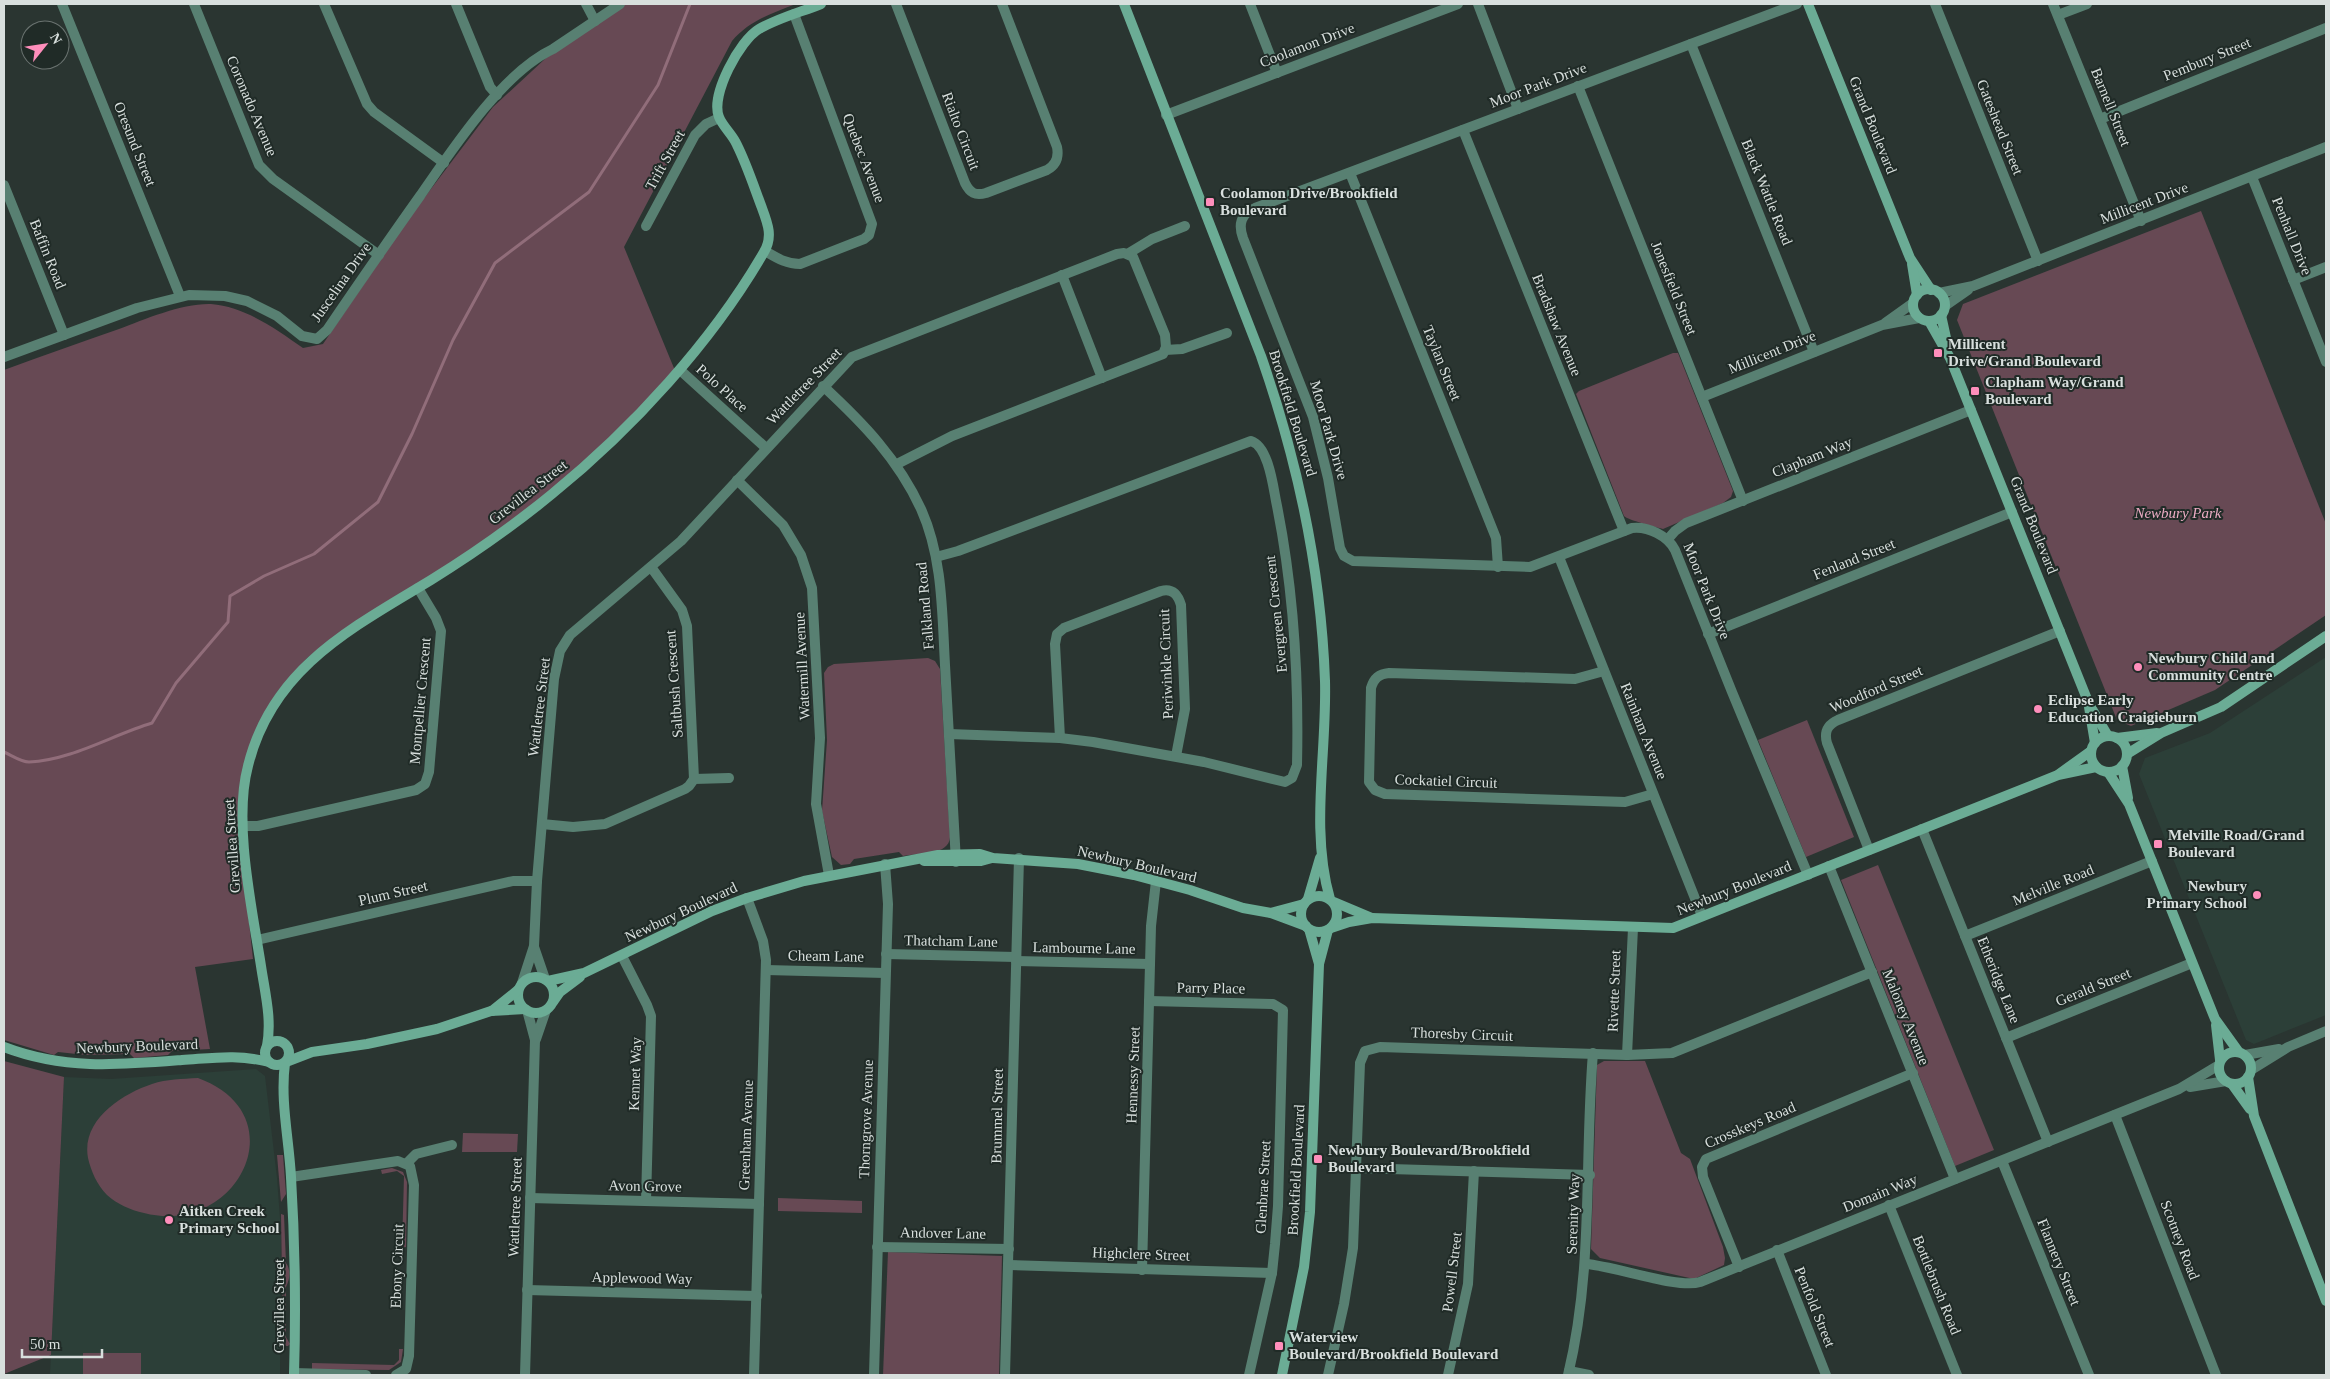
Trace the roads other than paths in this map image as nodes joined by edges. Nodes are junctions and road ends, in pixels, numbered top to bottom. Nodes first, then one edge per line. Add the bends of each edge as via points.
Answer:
1 (62, 4) edge
2 (194, 4) edge
3 (324, 4) edge
4 (456, 4) edge
5 (586, 4) edge
6 (620, 4) edge
7 (821, 4) edge
8 (896, 4) edge
9 (1002, 4) edge
10 (1124, 4) edge
11 (1250, 4) edge
12 (1458, 4) edge
13 (1478, 4) edge
14 (1797, 4) edge
15 (1808, 4) edge
16 (1935, 4) edge
17 (2053, 4) edge
18 (2087, 4) edge
19 (794, 14) junction
20 (2058, 15) junction
21 (595, 21) junction
22 (2326, 28) edge
23 (1691, 44) junction
24 (1277, 73) junction
25 (1578, 86) junction
26 (497, 95) junction
27 (1518, 108) junction
28 (1166, 115) junction
29 (719, 118) junction
30 (2100, 119) junction
31 (1463, 130) junction
32 (2326, 147) edge
33 (444, 163) junction
34 (1350, 173) junction
35 (2252, 177) junction
36 (4, 185) edge
37 (2141, 221) junction
38 (646, 226) dead end
39 (1185, 226) dead end
40 (765, 251) junction
41 (1129, 253) junction
42 (379, 255) junction
43 (1910, 258) junction
44 (2038, 261) junction
45 (2326, 267) edge
46 (1062, 275) junction
47 (2294, 280) junction
48 (1973, 286) junction
49 (1935, 291) junction
50 (180, 296) junction
51 (1915, 299) junction
52 (1943, 310) junction
53 (1924, 319) junction
54 (1882, 325) junction
55 (1227, 333) dead end
56 (64, 335) junction
57 (1165, 350) junction
58 (1814, 352) junction
59 (4, 357) edge
60 (1950, 358) junction
61 (2326, 362) edge
62 (680, 370) junction
63 (1102, 378) junction
64 (823, 386) junction
65 (1702, 397) junction
66 (1971, 410) junction
67 (766, 448) junction
68 (897, 464) junction
69 (737, 480) junction
70 (1743, 501) junction
71 (2012, 512) junction
72 (1624, 531) junction
73 (1668, 539) junction
74 (936, 557) junction
75 (1559, 557) junction
76 (651, 567) junction
77 (1498, 567) junction
78 (418, 588) junction
79 (2060, 631) junction
80 (1708, 634) junction
81 (2326, 636) edge
82 (1604, 671) junction
83 (2089, 704) junction
84 (2161, 733) junction
85 (949, 734) junction
86 (2112, 737) junction
87 (1060, 738) junction
88 (2093, 747) junction
89 (2127, 754) junction
90 (1176, 756) junction
91 (2122, 766) junction
92 (2096, 767) junction
93 (2108, 772) junction
94 (2058, 775) junction
95 (729, 778) dead end
96 (694, 779) junction
97 (1653, 794) junction
98 (2129, 804) junction
99 (542, 824) junction
100 (243, 826) junction
101 (1922, 829) junction
102 (1869, 850) junction
103 (1321, 855) junction
104 (956, 858) junction
105 (1019, 858) junction
106 (2152, 861) junction
107 (885, 864) junction
108 (1829, 866) junction
109 (1808, 874) junction
110 (830, 875) junction
111 (537, 881) junction
112 (1156, 881) junction
113 (747, 898) junction
114 (1332, 900) junction
115 (1306, 902) junction
116 (1272, 912) junction
117 (1702, 916) junction
118 (1372, 918) junction
119 (1307, 928) junction
120 (1633, 928) junction
121 (1330, 929) junction
122 (1965, 936) junction
123 (257, 940) junction
124 (534, 946) junction
125 (886, 954) junction
126 (622, 956) junction
127 (1016, 959) junction
128 (2192, 963) junction
129 (1150, 964) junction
130 (1319, 964) junction
131 (766, 970) junction
132 (1872, 972) junction
133 (584, 973) junction
134 (885, 973) junction
135 (546, 980) junction
136 (520, 987) junction
137 (1149, 1001) junction
138 (1273, 1004) joint
139 (549, 1006) junction
140 (526, 1010) junction
141 (491, 1011) junction
142 (2215, 1019) junction
143 (270, 1020) junction
144 (2326, 1031) edge
145 (2006, 1038) junction
146 (535, 1040) junction
147 (283, 1042) junction
148 (4, 1046) edge
149 (267, 1047) junction
150 (2288, 1048) junction
151 (312, 1052) junction
152 (1593, 1053) junction
153 (2242, 1053) junction
154 (1627, 1055) junction
155 (243, 1056) junction
156 (2219, 1062) junction
157 (270, 1063) junction
158 (286, 1063) junction
159 (1913, 1073) junction
160 (2250, 1073) junction
161 (2229, 1083) junction
162 (282, 1086) junction
163 (2179, 1089) junction
164 (2115, 1115) junction
165 (2254, 1116) junction
166 (2048, 1142) junction
167 (452, 1145) dead end
168 (2002, 1161) junction
169 (407, 1163) junction
170 (1356, 1168) junction
171 (1474, 1171) junction
172 (1590, 1175) junction
173 (291, 1177) junction
174 (1955, 1179) junction
175 (530, 1198) junction
176 (646, 1201) junction
177 (759, 1204) junction
178 (1889, 1205) junction
179 (877, 1247) junction
180 (1009, 1250) junction
181 (1777, 1250) junction
182 (1586, 1264) junction
183 (1008, 1265) junction
184 (1739, 1267) junction
185 (1142, 1270) junction
186 (1272, 1273) junction
187 (527, 1290) junction
188 (756, 1296) junction
189 (2326, 1300) edge
190 (1569, 1373) edge
191 (294, 1374) edge
192 (403, 1374) edge
193 (366, 1375) edge
194 (525, 1375) edge
195 (754, 1375) edge
196 (874, 1375) edge
197 (1005, 1375) edge
198 (1249, 1375) edge
199 (1282, 1375) edge
200 (1328, 1375) edge
201 (1448, 1375) edge
202 (1589, 1375) edge
203 (1826, 1375) edge
204 (1957, 1375) edge
205 (2089, 1375) edge
206 (2216, 1375) edge

1 - 50 street, Oresund Street
2 - 42 street, Coronado Avenue via 259,165 273,179
3 - 33 street via 367,104
4 - 26 street via 490,87
5 - 21 street
6 - 21 street, Juscelina Drive
7 - 19 street
8 - 9 street, Rialto Circuit via 965,183 973,193 980,194 1047,170 1058,157
10 - 28 street, Brookfield Boulevard
11 - 24 street
12 - 24 street, Coolamon Drive
13 - 27 street
14 - 23 street, Moor Park Drive
15 - 43 street, Grand Boulevard
16 - 44 street, Gateshead Street
17 - 20 street, Barnell Street
18 - 20 street
19 - 29 street via 760,28 743,45 718,92
19 - 40 street, Quebec Avenue via 872,224 864,239 800,264 782,261
20 - 30 street, Barnell Street
21 - 26 street, Juscelina Drive via 541,54
22 - 30 street, Pembury Street
23 - 25 street, Moor Park Drive
23 - 58 street, Black Wattle Road
24 - 28 street, Coolamon Drive
25 - 27 street, Moor Park Drive
25 - 65 street, Jonesfield Street
26 - 33 street, Juscelina Drive
27 - 31 street, Moor Park Drive
28 - 103 street, Brookfield Boulevard via 1280,409 1310,533 1323,634 1325,683
29 - 38 street, Trift Street via 706,124 695,135
29 - 40 street, Grevillea Street via 738,146 766,218 770,235
30 - 37 street, Barnell Street
31 - 34 street, Moor Park Drive
31 - 72 street, Bradshaw Avenue
32 - 35 street, Millicent Drive
33 - 42 street, Juscelina Drive
34 - 77 street, Taylan Street via 1496,538
34 - 77 street, Moor Park Drive via 1250,210 1241,224 1243,238 1313,417 1342,553 1353,562
35 - 37 street, Millicent Drive
35 - 47 street, Penhall Drive
36 - 56 street, Baffin Road
37 - 44 street, Millicent Drive
39 - 41 street, Wattletree Street via 1152,239
40 - 62 street, Grevillea Street
41 - 46 street, Wattletree Street via 1117,254
41 - 57 street via 1136,261 1165,335
42 - 50 street, Juscelina Drive via 317,339 302,336 277,316 247,301 212,295
43 - 49 street, Grand Boulevard
43 - 51 street, Grand Boulevard
44 - 48 street, Millicent Drive
45 - 47 street
46 - 63 street
46 - 64 street, Wattletree Street via 859,353 843,364
47 - 61 street, Penhall Drive
48 - 49 street, Millicent Drive
48 - 52 street, Millicent Drive
49 - 51 street via 1926,290
49 - 52 street
50 - 56 street, Juscelina Drive
51 - 53 street via 1914,311
51 - 54 street, Millicent Drive
52 - 53 street
52 - 60 street, Grand Boulevard
53 - 54 street, Millicent Drive
53 - 60 street, Grand Boulevard
54 - 58 street, Millicent Drive
55 - 57 street via 1182,349
56 - 59 street, Juscelina Drive
57 - 63 street via 1158,356
58 - 65 street, Millicent Drive
60 - 66 street, Grand Boulevard
62 - 67 street, Polo Place
62 - 78 street, Grevillea Street via 621,432 569,480 514,524
63 - 68 street via 952,436
64 - 67 street, Wattletree Street
64 - 68 street, Falkland Road via 873,433
65 - 70 street, Jonesfield Street
66 - 70 street, Clapham Way
66 - 71 street, Grand Boulevard
67 - 69 street, Wattletree Street
68 - 74 street, Falkland Road via 922,511
69 - 76 street, Wattletree Street via 681,541
69 - 110 street, Watermill Avenue via 768,508 788,533 801,555 812,588 820,738 816,804
70 - 73 street, Clapham Way via 1686,524
71 - 79 street, Grand Boulevard
71 - 80 street, Fenland Street
72 - 73 street, Moor Park Drive via 1644,528
72 - 75 street, Moor Park Drive
73 - 80 street, Moor Park Drive
74 - 85 street, Falkland Road via 942,593
74 - 90 street, Evergreen Crescent via 1246,441 1258,444 1274,491 1288,563 1298,678 1295,773 1289,781 1280,782
75 - 77 street, Moor Park Drive via 1530,567
75 - 82 street, Rainham Avenue
76 - 96 street, Saltbush Crescent via 682,610 687,626
76 - 99 street, Wattletree Street via 579,626 560,651 554,679
78 - 100 street, Grevillea Street via 360,623 312,658 282,690 249,760 244,784
78 - 100 street, Montpellier Crescent via 441,631 426,784 416,790 258,826
79 - 83 street, Grand Boulevard
79 - 102 street, Woodford Street via 1838,720 1828,727 1827,743
80 - 109 street, Moor Park Drive
81 - 84 street via 2221,707
82 - 97 street, Rainham Avenue
82 - 97 street, Cockatiel Circuit via 1575,679 1379,674 1371,688 1371,787 1385,794 1625,802
83 - 86 street, Grand Boulevard
83 - 88 street, Grand Boulevard
84 - 86 street
84 - 89 street
85 - 87 street, Evergreen Crescent
85 - 104 street, Falkland Road
86 - 88 street
86 - 89 street via 2124,744
87 - 90 street, Evergreen Crescent
87 - 90 street, Periwinkle Circuit via 1057,634 1073,625 1169,590 1176,594 1181,605 1185,693 1183,727
88 - 92 street
88 - 94 street, Newbury Boulevard
89 - 91 street
91 - 93 street
91 - 98 street
92 - 93 street
92 - 94 street, Newbury Boulevard
93 - 98 street
94 - 101 street, Newbury Boulevard
95 - 96 street
96 - 99 street via 685,789 605,824 573,828
97 - 117 street, Rainham Avenue
98 - 106 street
99 - 111 street, Wattletree Street
100 - 123 street, Grevillea Street
101 - 102 street, Newbury Boulevard
101 - 122 street, Etheridge Lane
102 - 108 street, Newbury Boulevard
103 - 114 street, Brookfield Boulevard
103 - 115 street, Brookfield Boulevard
104 - 105 street, Newbury Boulevard via 981,861
104 - 107 street, Newbury Boulevard
105 - 112 street, Newbury Boulevard via 1078,864
105 - 127 street, Brummel Street
106 - 122 street, Melville Road
106 - 128 street
107 - 110 street, Newbury Boulevard
107 - 125 street, Thorngrove Avenue via 888,904
108 - 109 street, Newbury Boulevard
108 - 132 street, Maloney Avenue
109 - 117 street, Newbury Boulevard
110 - 113 street, Newbury Boulevard
111 - 123 street, Plum Street via 513,880
111 - 124 street, Wattletree Street
112 - 116 street, Newbury Boulevard via 1243,908
112 - 129 street, Hennessy Street
113 - 126 street, Newbury Boulevard via 688,922
113 - 131 street, Greenham Avenue via 763,940
114 - 115 street via 1319,895
114 - 118 street, Newbury Boulevard
114 - 121 street via 1338,912
115 - 116 street, Newbury Boulevard
115 - 119 street via 1301,915
116 - 119 street, Newbury Boulevard
117 - 120 street, Newbury Boulevard via 1673,928
118 - 120 street, Newbury Boulevard
118 - 121 street, Newbury Boulevard
119 - 121 street via 1315,932
119 - 130 street, Brookfield Boulevard
120 - 154 street, Rivette Street
121 - 130 street, Brookfield Boulevard
122 - 145 street, Etheridge Lane
123 - 143 street, Grevillea Street
124 - 135 street, Wattletree Street
124 - 136 street, Wattletree Street
125 - 127 street, Thatcham Lane
125 - 134 street, Thorngrove Avenue
126 - 133 street, Newbury Boulevard
126 - 176 street, Kennet Way via 651,1016
127 - 129 street, Lambourne Lane
127 - 180 street, Brummel Street
128 - 142 street
128 - 145 street, Gerald Street
129 - 137 street, Hennessy Street
130 - 199 street, Brookfield Boulevard via 1310,1212 1304,1267
131 - 134 street, Cheam Lane
131 - 177 street, Greenham Avenue
132 - 154 street, Thoresby Circuit via 1672,1053
132 - 159 street, Maloney Avenue
133 - 135 street, Newbury Boulevard
133 - 139 street, Newbury Boulevard via 560,992
134 - 179 street, Thorngrove Avenue
135 - 136 street via 533,977
135 - 139 street via 554,991
136 - 140 street via 519,1000
136 - 141 street
137 - 138 street, Parry Place
137 - 185 street, Hennessy Street
138 - 186 street, Glenbrae Street via 1281,1008 1284,1015 1278,1206
139 - 140 street via 536,1013
139 - 146 street, Wattletree Street
140 - 141 street
140 - 146 street, Wattletree Street
141 - 151 street via 437,1029
142 - 153 street
142 - 156 street
143 - 147 street, Grevillea Street
143 - 149 street, Grevillea Street
144 - 150 street
145 - 166 street, Etheridge Lane
146 - 175 street, Wattletree Street
147 - 149 street via 273,1042
147 - 151 street
147 - 158 street via 290,1051
148 - 155 street, Newbury Boulevard via 47,1060 104,1065
149 - 155 street, Newbury Boulevard
149 - 157 street via 265,1056
150 - 153 street
150 - 160 street
151 - 158 street
152 - 154 street, Thoresby Circuit
152 - 170 street, Thoresby Circuit via 1369,1048 1362,1054 1360,1062
152 - 172 street, Serenity Way
153 - 156 street via 2226,1054
153 - 160 street via 2251,1064
155 - 157 street, Newbury Boulevard
156 - 161 street via 2220,1074
156 - 163 street, Domain Way
157 - 158 street via 278,1066
157 - 162 street, Grevillea Street
158 - 162 street, Grevillea Street
159 - 174 street, Maloney Avenue
159 - 184 street, Crosskeys Road via 1706,1159 1702,1167 1703,1176
160 - 161 street via 2241,1083
160 - 165 street
161 - 163 street, Domain Way
161 - 165 street
162 - 173 street, Grevillea Street
163 - 164 street, Domain Way
164 - 166 street, Domain Way
164 - 206 street, Scotney Road
165 - 189 street
166 - 168 street, Domain Way
167 - 169 street via 416,1154
168 - 174 street, Domain Way
168 - 205 street, Flannery Street
169 - 173 street via 398,1161
169 - 192 street, Ebony Circuit via 413,1172 414,1186 409,1356
170 - 171 street
170 - 200 street, Thoresby Circuit via 1353,1248
171 - 172 street
171 - 201 street, Powell Street via 1468,1284
172 - 182 street, Serenity Way
173 - 191 street, Grevillea Street via 295,1275
174 - 178 street, Domain Way
175 - 176 street, Avon Grove
175 - 187 street, Wattletree Street
176 - 177 street, Avon Grove
177 - 188 street, Greenham Avenue
178 - 181 street, Domain Way
178 - 204 street, Bottlebrush Road
179 - 180 street, Andover Lane
179 - 196 street, Thorngrove Avenue
180 - 183 street, Brummel Street
181 - 184 street, Domain Way
181 - 203 street, Penfold Street
182 - 184 street, Domain Way via 1693,1284
182 - 190 street, Serenity Way
183 - 185 street, Highclere Street
183 - 197 street, Brummel Street
185 - 186 street, Highclere Street
186 - 198 street, Glenbrae Street
187 - 188 street, Applewood Way
187 - 194 street, Wattletree Street
188 - 195 street, Greenham Avenue
190 - 202 street
191 - 193 street

